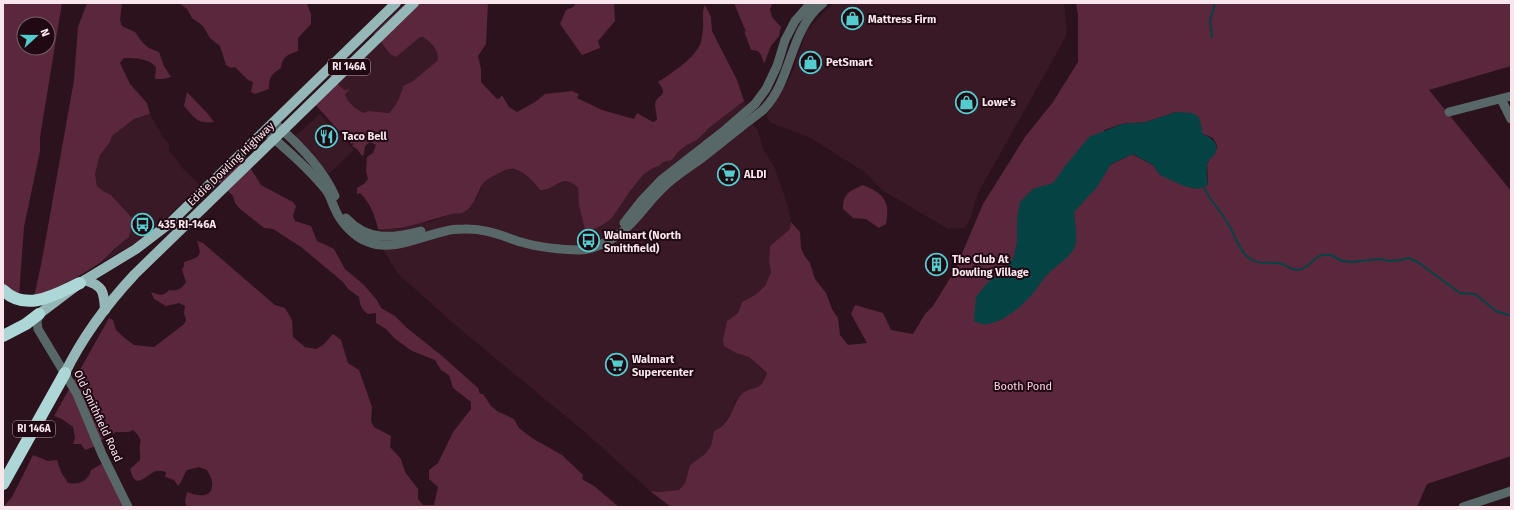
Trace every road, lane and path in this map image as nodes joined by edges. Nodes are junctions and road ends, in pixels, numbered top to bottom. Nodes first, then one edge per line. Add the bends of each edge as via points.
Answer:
1 (396, 3) edge
2 (414, 3) edge
3 (811, 3) edge
4 (823, 3) edge
5 (1511, 96) edge
6 (1501, 99) junction
7 (1449, 112) dead end
8 (1511, 119) edge
9 (273, 122) junction
10 (265, 131) junction
11 (283, 131) junction
12 (274, 139) junction
13 (319, 175) junction
14 (83, 281) junction
15 (3, 290) edge
16 (104, 310) junction
17 (39, 314) junction
18 (26, 324) junction
19 (38, 329) junction
20 (3, 331) edge
21 (3, 336) edge
22 (65, 373) junction
23 (3, 484) edge
24 (1511, 491) edge
25 (128, 507) edge
26 (1463, 507) edge

1 - 9 main road, Eddie Dowling Highway / RI 146A
2 - 11 main road, Eddie Dowling Highway / RI 146A
3 - 13 street via 795,21 766,89 755,104 661,180 623,225 608,236 586,245 539,242 503,230 476,225 446,225 396,237 373,236 347,220 329,183
4 - 13 street via 802,27 787,68 763,109 666,184 626,229 596,247 578,250 537,246 478,229 447,230 398,244 368,242 344,224 335,212
5 - 6 street
6 - 7 street
6 - 8 street
9 - 10 main road, Eddie Dowling Highway / RI 146A
9 - 11 street
10 - 12 street
10 - 14 main road, Eddie Dowling Highway / RI 146A via 161,231 131,253
11 - 12 main road, Eddie Dowling Highway / RI 146A
11 - 13 street via 317,165
12 - 13 street
12 - 16 main road, Eddie Dowling Highway / RI 146A via 144,264
14 - 15 highway via 33,302 17,300
14 - 16 main road via 94,283 100,288 104,298
14 - 17 main road, RI 146A
16 - 22 main road, Eddie Dowling Highway / RI 146A via 82,341
17 - 18 highway, RI 146A
17 - 19 street
18 - 19 highway
18 - 20 highway
18 - 21 highway, RI 146A
19 - 22 street, Old Smithfield Road
22 - 23 highway, RI 146A
22 - 25 street, Old Smithfield Road
24 - 26 street

